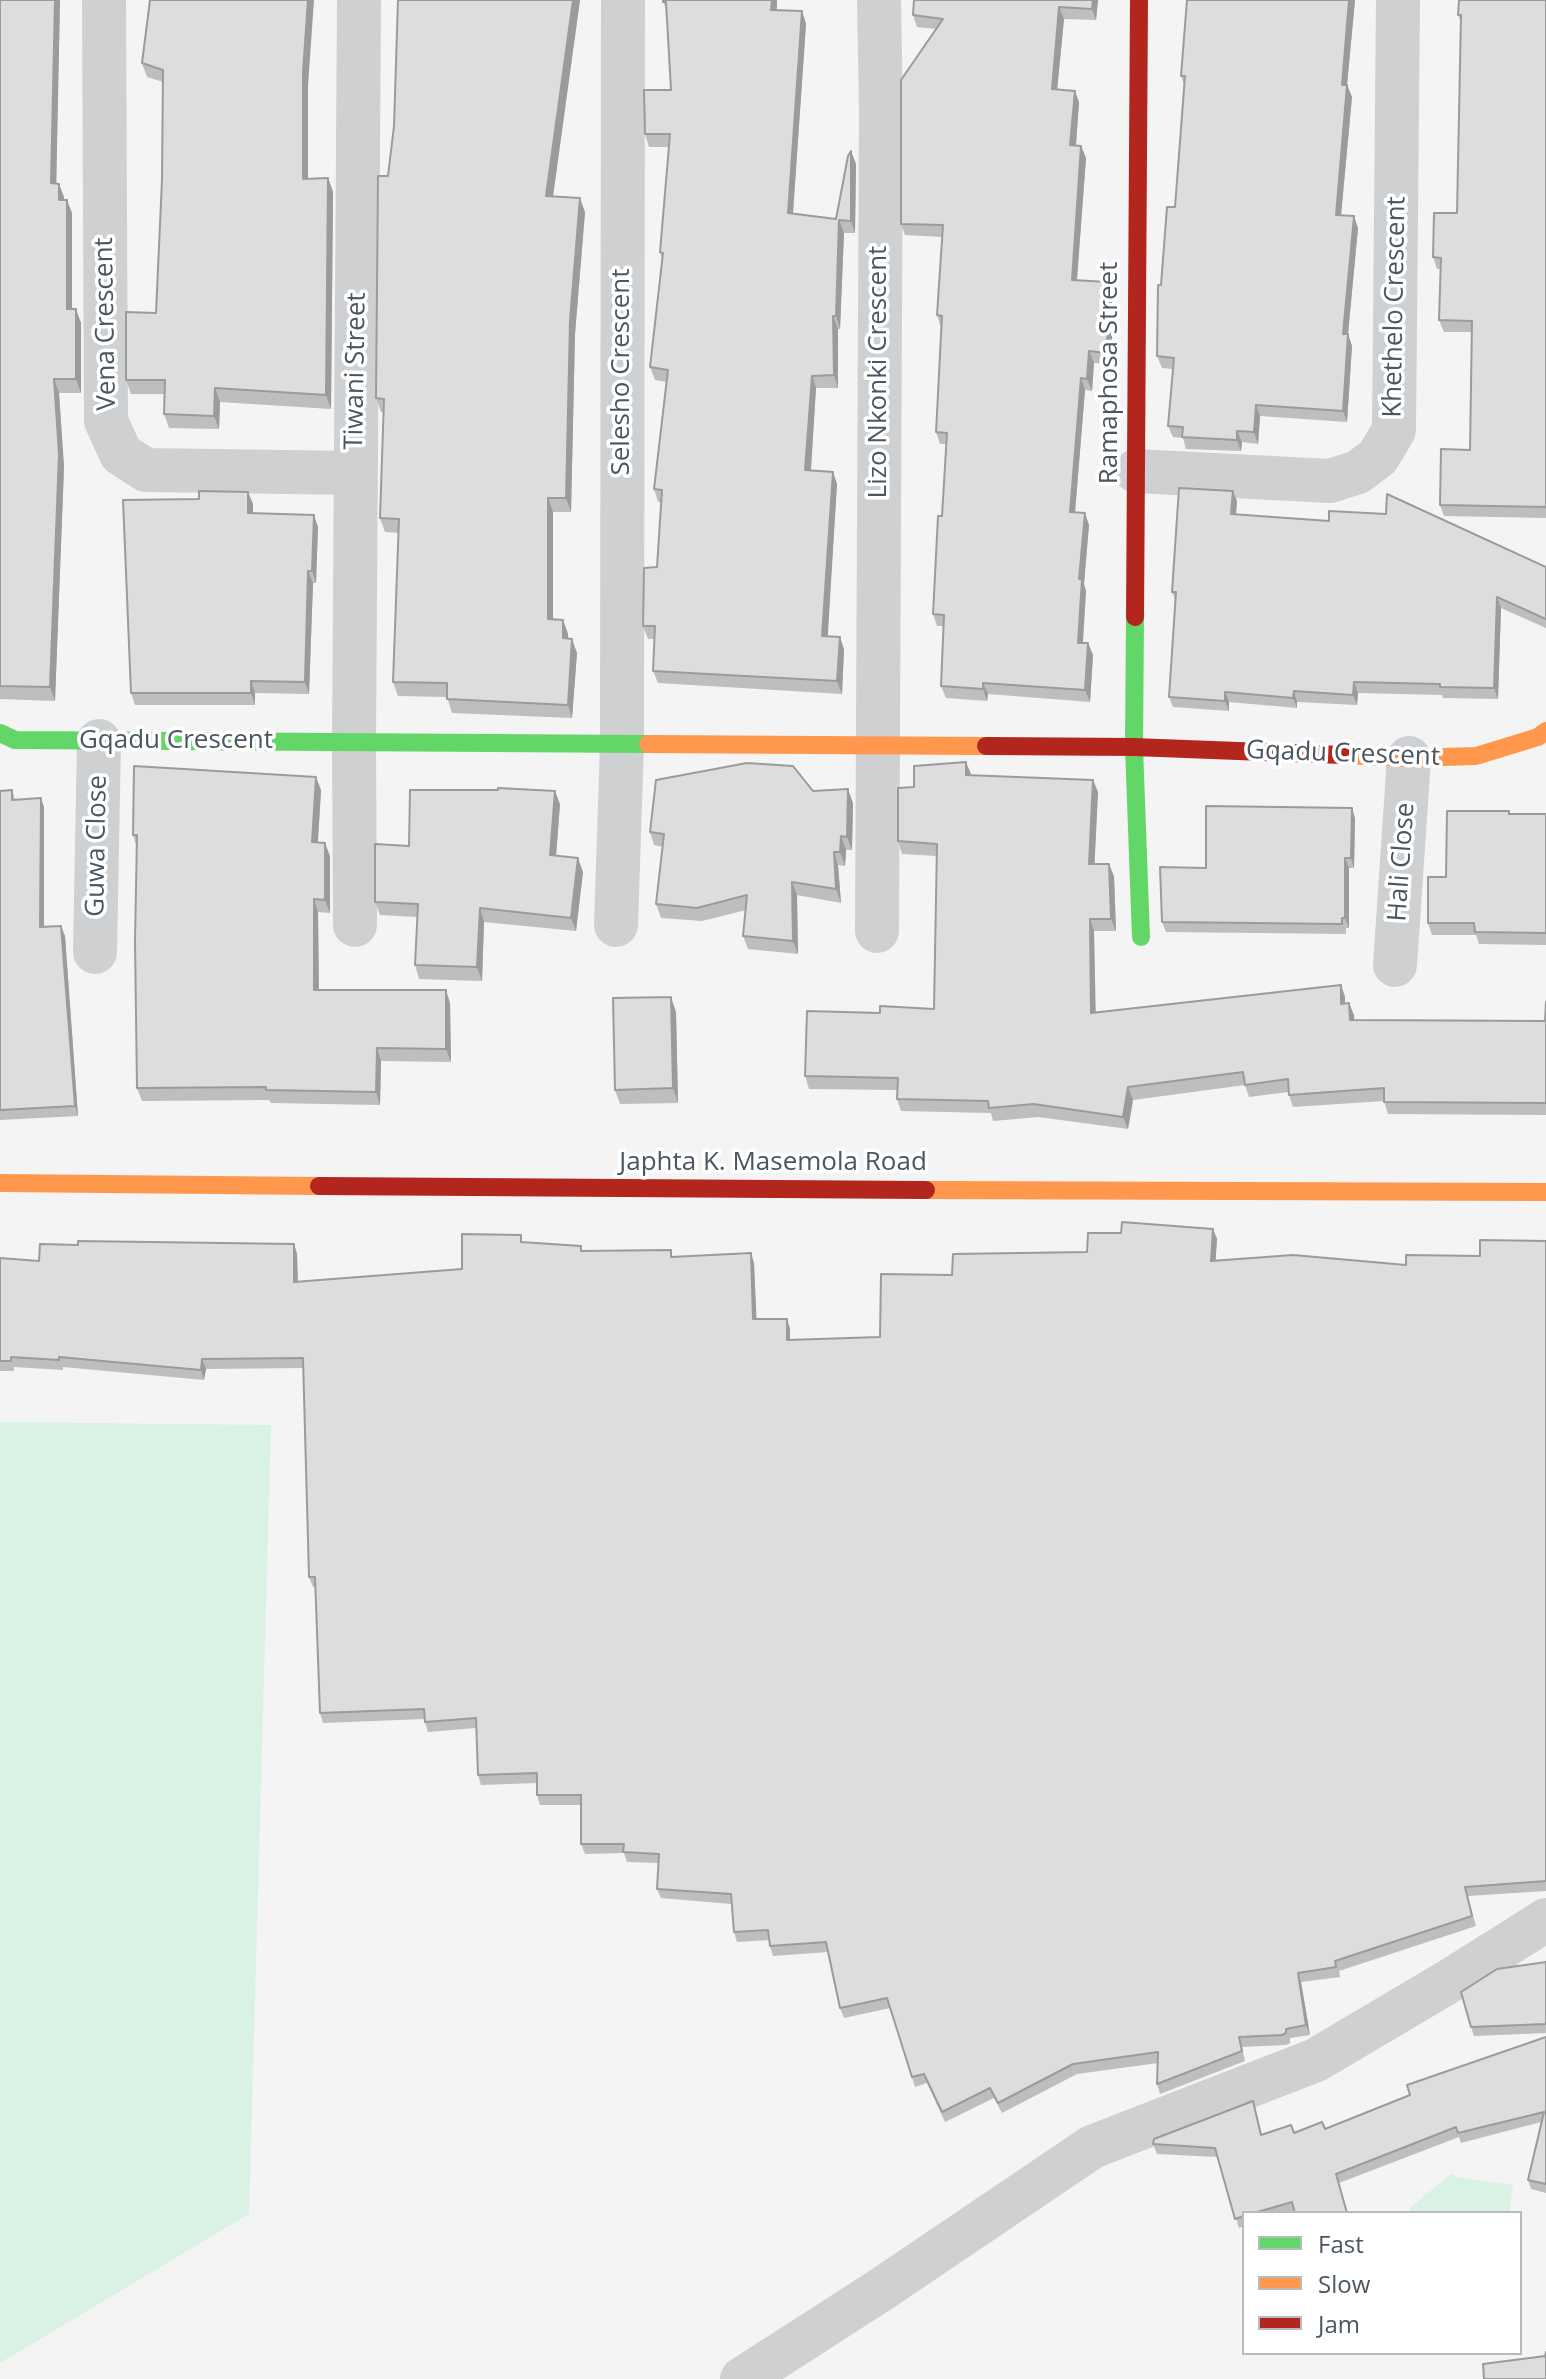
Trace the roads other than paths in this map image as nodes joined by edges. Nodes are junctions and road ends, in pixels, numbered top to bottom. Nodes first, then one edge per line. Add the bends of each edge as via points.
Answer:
1 (104, 0) edge
2 (359, 0) edge
3 (623, 0) edge
4 (879, 0) edge
5 (1139, 0) edge
6 (1398, 0) edge
7 (1136, 471) junction
8 (355, 473) junction
9 (1546, 731) edge
10 (0, 733) edge
11 (99, 741) junction
12 (354, 742) junction
13 (622, 744) junction
14 (878, 745) junction
15 (1134, 747) junction
16 (1409, 758) junction
17 (355, 925) dead end
18 (616, 925) dead end
19 (877, 931) dead end
20 (1141, 937) dead end
21 (95, 952) dead end
22 (1395, 965) dead end
23 (0, 1183) edge
24 (1546, 1192) edge
25 (1546, 1920) edge
26 (742, 2379) edge

1 - 8 street, Vena Crescent via 106,421 121,454 146,470
2 - 8 street, Tiwani Street
3 - 13 street, Selesho Crescent
4 - 14 street, Lizo Nkonki Crescent
5 - 7 street, Ramaphosa Street
6 - 7 street, Khethelo Crescent via 1394,430 1378,457 1358,472 1330,481
7 - 15 street, Ramaphosa Street
8 - 12 street, Tiwani Street
9 - 16 street, Gqadu Crescent via 1476,756
10 - 11 street, Gqadu Crescent via 15,740
11 - 12 street, Gqadu Crescent
11 - 21 street, Guwa Close
12 - 13 street, Gqadu Crescent
12 - 17 street
13 - 14 street, Gqadu Crescent
13 - 18 street
14 - 15 street, Gqadu Crescent
14 - 19 street
15 - 16 street, Gqadu Crescent
15 - 20 street
16 - 22 street, Hali Close
23 - 24 street, Japhta K. Masemola Road
25 - 26 street via 1316,2060 1092,2147

